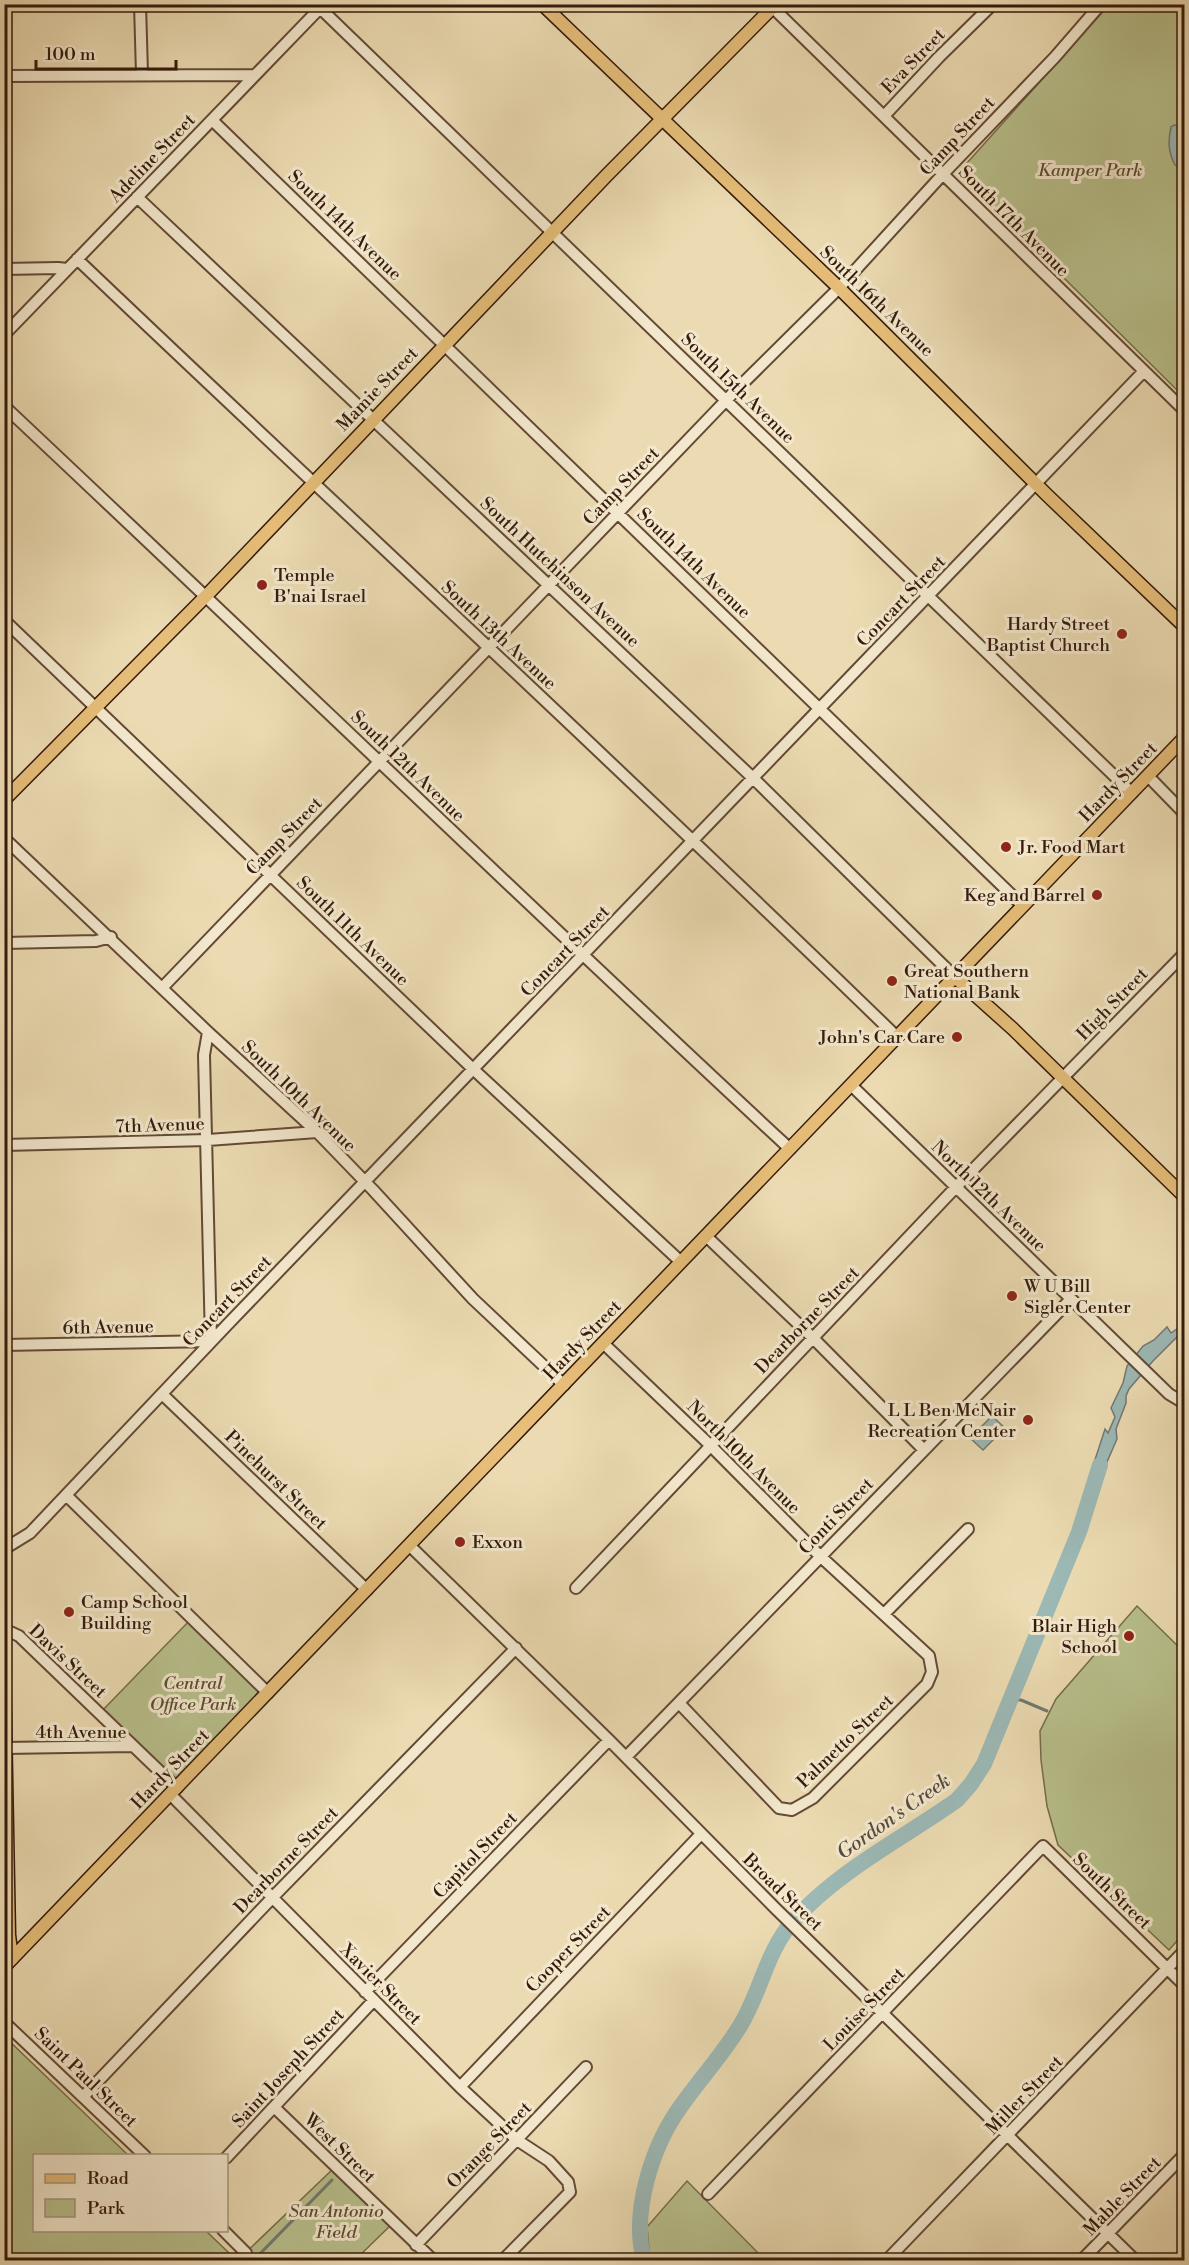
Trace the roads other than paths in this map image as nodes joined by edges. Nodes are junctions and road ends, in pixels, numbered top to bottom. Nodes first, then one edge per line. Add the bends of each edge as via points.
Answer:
1 (140, 4) edge
2 (542, 4) edge
3 (993, 4) edge
4 (1101, 4) edge
5 (322, 6) edge
6 (773, 6) edge
7 (142, 74) junction
8 (255, 75) junction
9 (4, 76) edge
10 (884, 116) junction
11 (212, 120) junction
12 (662, 120) junction
13 (943, 174) junction
14 (137, 197) junction
15 (553, 232) junction
16 (77, 259) junction
17 (4, 269) edge
18 (67, 269) junction
19 (839, 288) junction
20 (4, 334) edge
21 (445, 344) junction
22 (1144, 371) junction
23 (727, 400) junction
24 (4, 406) edge
25 (1185, 410) edge
26 (372, 419) junction
27 (312, 483) junction
28 (1036, 483) junction
29 (618, 512) junction
30 (549, 584) junction
31 (206, 596) junction
32 (928, 597) junction
33 (4, 620) edge
34 (1185, 627) edge
35 (489, 647) junction
36 (96, 706) junction
37 (820, 709) junction
38 (1185, 738) edge
39 (380, 761) junction
40 (1148, 776) junction
41 (754, 779) junction
42 (1132, 793) junction
43 (4, 800) edge
44 (1185, 813) edge
45 (4, 838) edge
46 (693, 842) junction
47 (271, 874) junction
48 (1023, 906) junction
49 (111, 937) junction
50 (4, 943) edge
51 (1185, 954) edge
52 (583, 957) junction
53 (955, 977) junction
54 (162, 988) junction
55 (208, 1032) junction
56 (897, 1037) junction
57 (473, 1069) junction
58 (1064, 1078) junction
59 (851, 1086) junction
60 (317, 1132) junction
61 (208, 1140) junction
62 (4, 1145) edge
63 (790, 1149) junction
64 (365, 1183) junction
65 (955, 1188) junction
66 (1185, 1196) edge
67 (706, 1236) junction
68 (681, 1262) junction
69 (1071, 1299) junction
70 (813, 1338) junction
71 (211, 1341) junction
72 (603, 1343) junction
73 (4, 1345) edge
74 (564, 1385) junction
75 (162, 1394) junction
76 (1185, 1403) edge
77 (710, 1445) junction
78 (924, 1450) junction
79 (66, 1495) junction
80 (968, 1528) dead end
81 (410, 1545) junction
82 (4, 1550) edge
83 (820, 1556) junction
84 (576, 1588) dead end
85 (367, 1590) junction
86 (884, 1614) junction
87 (4, 1629) edge
88 (516, 1648) junction
89 (4, 1670) edge
90 (932, 1672) joint
91 (268, 1693) junction
92 (679, 1703) junction
93 (609, 1740) junction
94 (132, 1746) junction
95 (6, 1748) edge
96 (626, 1757) junction
97 (174, 1791) junction
98 (701, 1834) junction
99 (1043, 1846) joint
100 (272, 1898) junction
101 (1185, 1951) edge
102 (7, 1962) edge
103 (1169, 1969) junction
104 (1185, 1985) edge
105 (365, 1992) junction
106 (374, 2000) junction
107 (883, 2012) junction
108 (4, 2022) edge
109 (586, 2067) dead end
110 (460, 2087) junction
111 (83, 2097) junction
112 (275, 2108) junction
113 (1008, 2135) junction
114 (517, 2140) junction
115 (143, 2154) edge
116 (228, 2156) edge
117 (1185, 2156) edge
118 (708, 2194) dead end
119 (224, 2232) edge
120 (1108, 2234) junction
121 (416, 2245) junction
122 (242, 2257) edge
123 (433, 2260) edge
124 (503, 2260) edge
125 (887, 2260) edge
126 (1082, 2260) edge
127 (1135, 2260) edge

1 - 7 street
2 - 12 main road, South 16th Avenue
3 - 10 street, Eva Street
4 - 13 street, Camp Street
5 - 8 street, Adeline Street
5 - 15 street, South 15th Avenue
6 - 10 street, South 17th Avenue
6 - 12 main road, Mamie Street
7 - 8 street
7 - 9 street
8 - 11 street, Adeline Street
10 - 13 street, South 17th Avenue
11 - 14 street, Adeline Street
11 - 21 street, South 14th Avenue
12 - 15 main road, Mamie Street
12 - 19 main road, South 16th Avenue
13 - 19 street, Camp Street
13 - 22 street, South 17th Avenue
14 - 16 street, Adeline Street
14 - 26 street, South Hutchinson Avenue
15 - 21 main road, Mamie Street
15 - 23 street, South 15th Avenue
16 - 18 street, Adeline Street
16 - 27 street, South 13th Avenue
17 - 18 street
18 - 20 street, Adeline Street
19 - 23 street, Camp Street
19 - 28 main road, South 16th Avenue
21 - 26 main road, Mamie Street
21 - 29 street, South 14th Avenue
22 - 25 street, South 17th Avenue
22 - 28 street, Concart Street
23 - 29 street, Camp Street
23 - 32 street, South 15th Avenue
24 - 31 street, South 12th Avenue
26 - 27 main road, Mamie Street
26 - 30 street, South Hutchinson Avenue
27 - 31 main road, Mamie Street
27 - 35 street, South 13th Avenue
28 - 32 street, Concart Street
28 - 34 main road, South 16th Avenue
29 - 30 street, Camp Street
29 - 37 street, South 14th Avenue
30 - 35 street, Camp Street
30 - 41 street, South Hutchinson Avenue
31 - 36 main road, Mamie Street
31 - 39 street, South 12th Avenue
32 - 37 street, Concart Street
32 - 42 street, South 15th Avenue
33 - 36 street, South 11th Avenue
35 - 39 street, Camp Street
35 - 46 street, South 13th Avenue
36 - 43 main road, Mamie Street
36 - 47 street, South 11th Avenue
37 - 41 street, Concart Street
37 - 48 street, South 14th Avenue
38 - 40 main road, Hardy Street
39 - 47 street, Camp Street
39 - 52 street, South 12th Avenue
40 - 42 main road, Hardy Street
40 - 44 street
41 - 46 street, Concart Street
41 - 53 street, South Hutchinson Avenue
42 - 48 main road, Hardy Street
45 - 49 street, South 10th Avenue
46 - 52 street, Concart Street
46 - 56 street, South 13th Avenue
47 - 54 street, Camp Street
47 - 57 street, South 11th Avenue
48 - 53 main road, Hardy Street
49 - 50 street
49 - 54 street, South 10th Avenue
51 - 58 street, High Street
52 - 57 street, Concart Street
52 - 63 street, South 12th Avenue
53 - 56 main road, Hardy Street
53 - 58 main road
54 - 55 street, South 10th Avenue
55 - 60 street, South 10th Avenue
55 - 61 street via 204,1054
56 - 59 main road, Hardy Street
57 - 64 street, Concart Street
57 - 68 street, South 11th Avenue
58 - 65 street, Dearborne Street
58 - 66 main road
59 - 63 main road, Hardy Street
59 - 65 street, North 12th Avenue
60 - 61 street, 7th Avenue
60 - 64 street, South 10th Avenue
61 - 62 street, 7th Avenue
61 - 71 street
63 - 67 main road, Hardy Street
64 - 71 street, Concart Street
64 - 74 street, South 10th Avenue via 473,1299
65 - 69 street, North 12th Avenue
65 - 70 street, Dearborne Street
67 - 68 main road, Hardy Street
67 - 70 street
68 - 72 main road, Hardy Street
69 - 76 street, North 12th Avenue via 1169,1394
69 - 78 street, Conti Street
70 - 77 street, Dearborne Street
70 - 78 street
71 - 73 street, 6th Avenue
71 - 75 street, Concart Street
72 - 74 main road, Hardy Street
72 - 77 street, North 10th Avenue
74 - 81 main road, Hardy Street
75 - 79 street, Concart Street
75 - 85 street, Pinehurst Street
77 - 83 street, North 10th Avenue
77 - 84 street, Dearborne Street
78 - 83 street, Conti Street
79 - 82 street, Concart Street via 30,1533
79 - 91 street
80 - 86 street
81 - 85 main road, Hardy Street
81 - 88 street, Broad Street
83 - 86 street, North 10th Avenue
83 - 92 street, Conti Street
85 - 91 main road, Hardy Street
86 - 90 street, North 10th Avenue via 929,1656
87 - 94 street, Davis Street via 19,1636
88 - 93 street, Broad Street
88 - 100 street, Dearborne Street
89 - 95 main road
90 - 92 street, Palmetto Street via 927,1684 813,1798 792,1810 779,1808
91 - 97 main road, Hardy Street
92 - 96 street, Conti Street
93 - 96 street, Broad Street
93 - 105 street, Capitol Street
94 - 95 street, 4th Avenue
94 - 97 street, 4th Avenue
95 - 102 main road
96 - 98 street, Broad Street
97 - 100 street, Xavier Street
97 - 102 main road, Hardy Street
98 - 107 street, Broad Street
98 - 110 street, Cooper Street
99 - 103 street, South Street
99 - 107 street, Louise Street
100 - 105 street, Xavier Street
100 - 111 street, Dearborne Street
101 - 103 street, Miller Street
103 - 104 street, South Street
103 - 113 street, Miller Street
105 - 106 street, Xavier Street
106 - 110 street, Xavier Street
106 - 112 street, Saint Joseph Street
107 - 113 street, Broad Street
107 - 118 street, Louise Street
108 - 111 street, Saint Paul Street
109 - 114 street, Orange Street
110 - 114 street, Xavier Street
111 - 115 street, Saint Paul Street
112 - 116 street, Saint Joseph Street
112 - 121 street, West Street
113 - 120 street, Broad Street
113 - 125 street, Miller Street
114 - 121 street, Orange Street
114 - 124 street, Xavier Street via 549,2161 568,2182 570,2192
117 - 120 street, Mable Street
119 - 122 street
120 - 126 street, Mable Street
120 - 127 street, Broad Street
121 - 123 street, West Street

